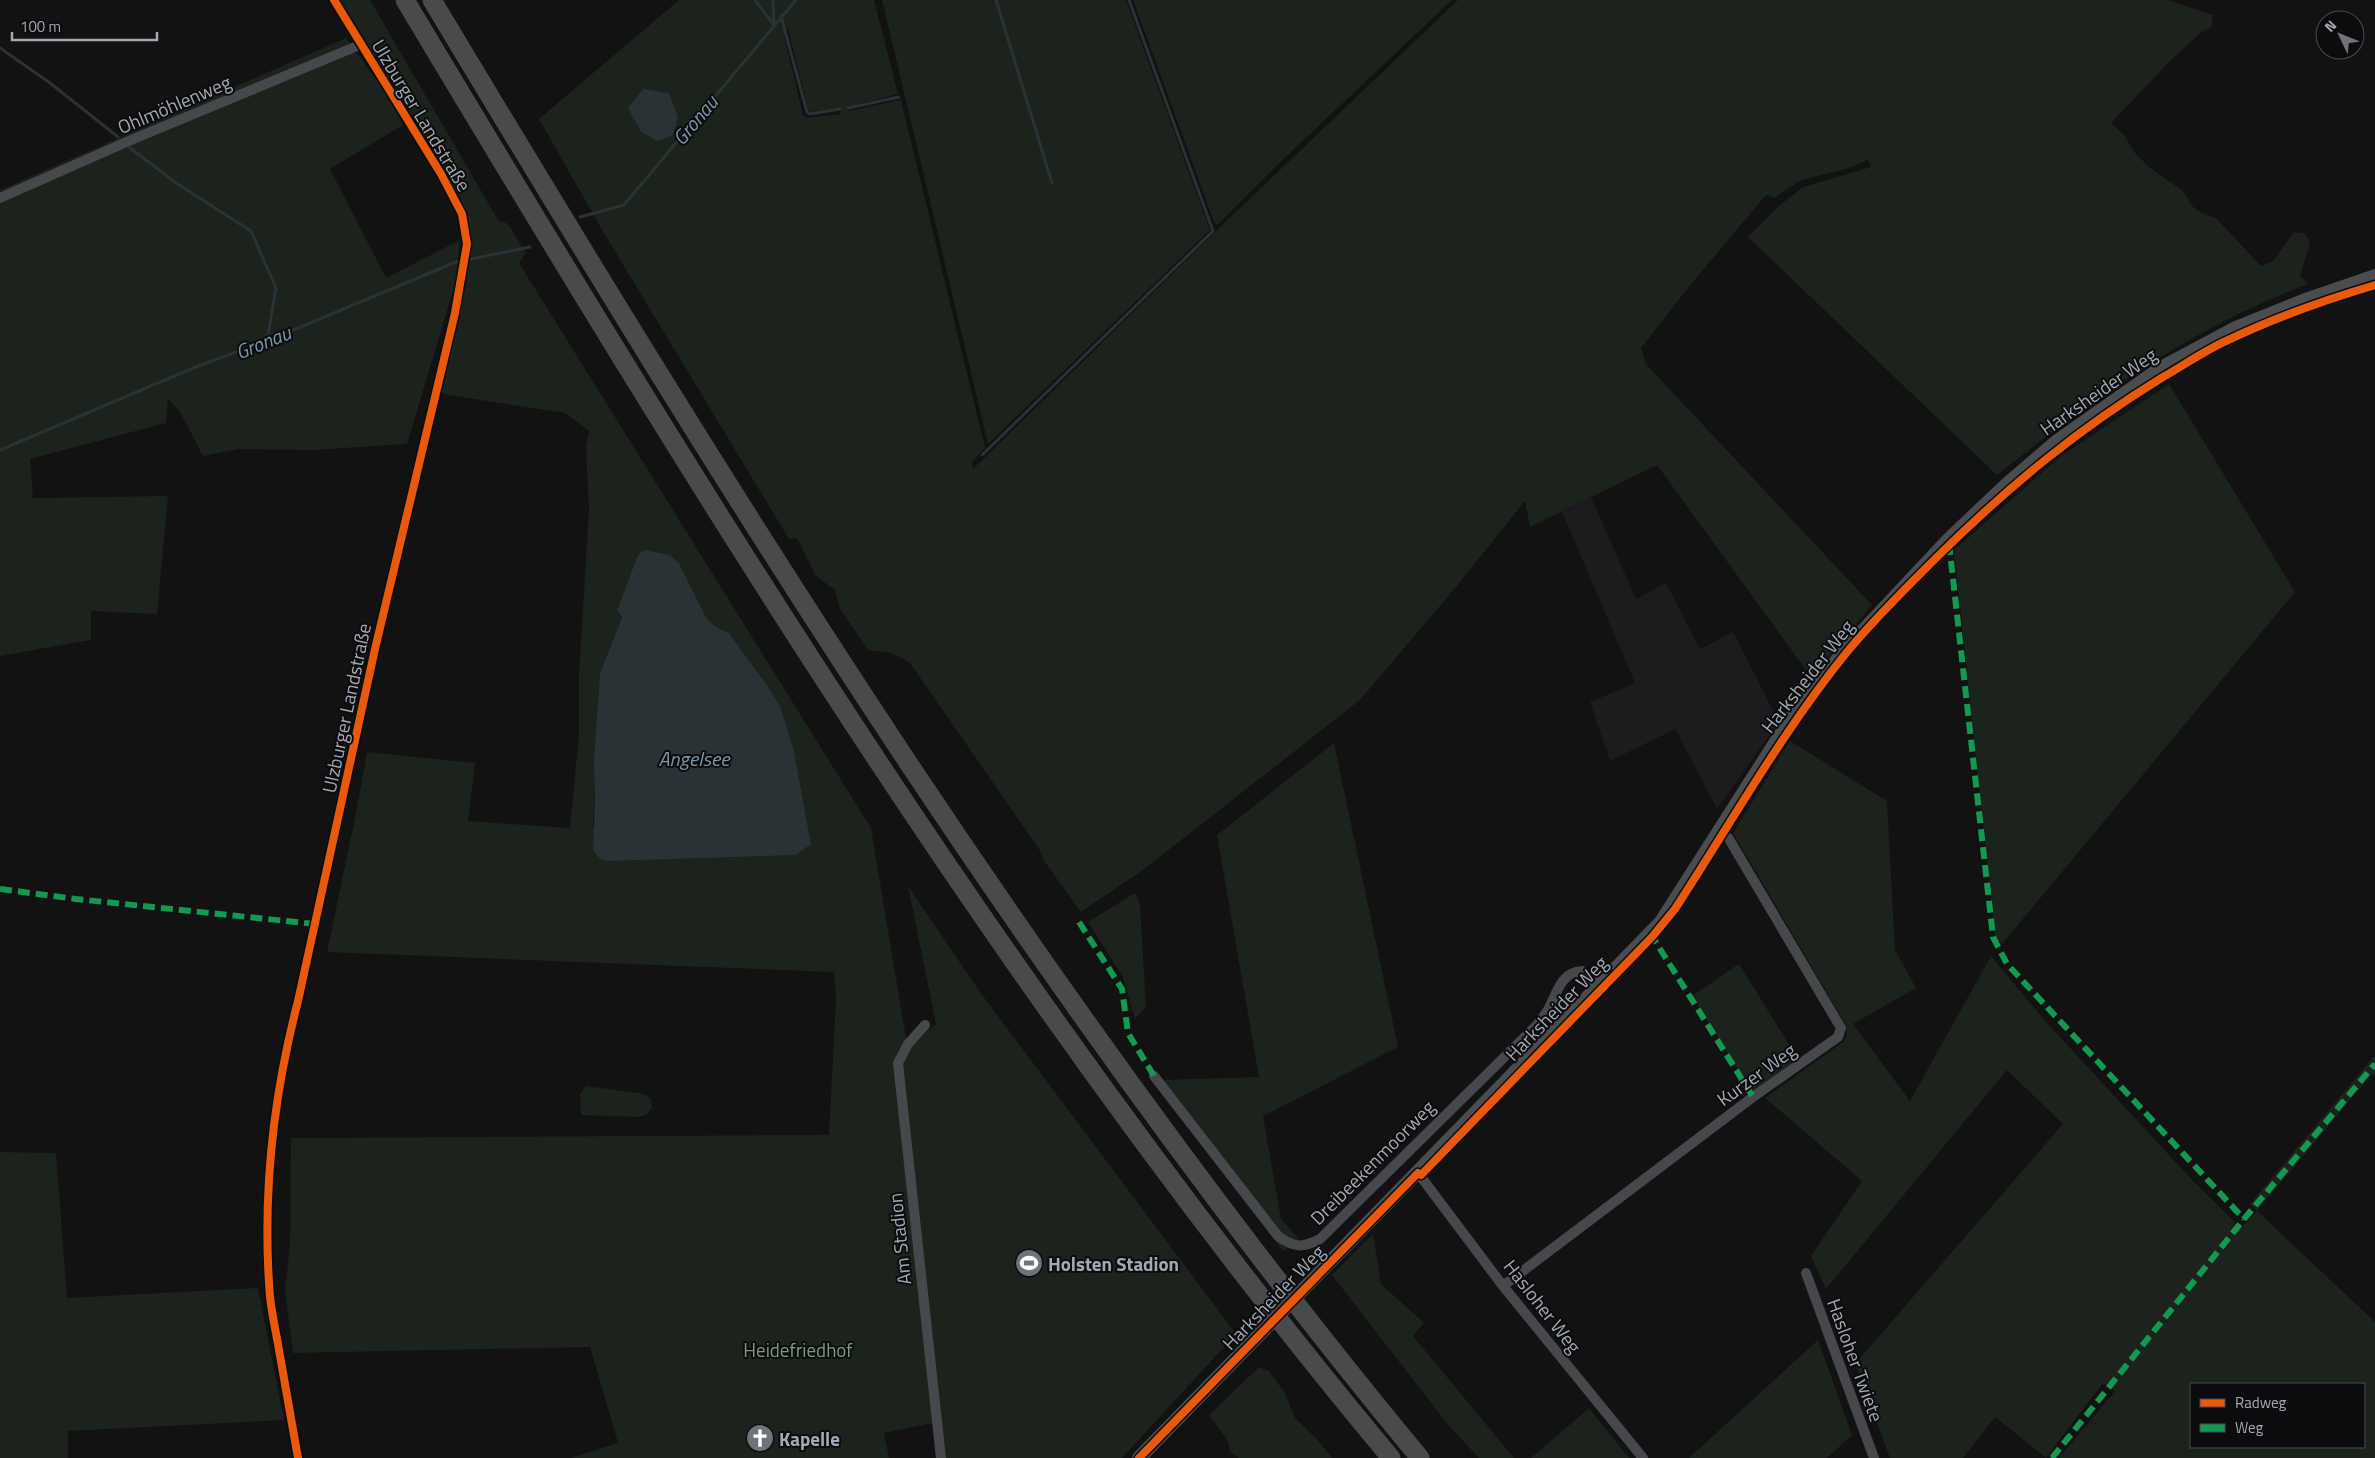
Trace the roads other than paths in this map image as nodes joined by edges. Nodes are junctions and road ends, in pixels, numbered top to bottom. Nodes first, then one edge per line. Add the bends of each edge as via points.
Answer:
1 (334, 0) edge
2 (405, 0) edge
3 (432, 0) edge
4 (362, 44) junction
5 (0, 198) edge
6 (2375, 276) edge
7 (1721, 830) junction
8 (1599, 987) junction
9 (925, 1026) dead end
10 (1154, 1076) dead end
11 (1418, 1173) junction
12 (1806, 1273) dead end
13 (1503, 1286) junction
14 (298, 1458) edge
15 (941, 1458) edge
16 (1139, 1458) edge
17 (1391, 1458) edge
18 (1420, 1458) edge
19 (1643, 1458) edge
20 (1874, 1458) edge

1 - 4 street, Ulzburger Landstraße
2 - 17 highway via 641,391 865,741 1036,993 1194,1209
3 - 18 highway via 652,365 811,616 952,829 1135,1092 1218,1204
4 - 5 street, Ohlmöhlenweg
4 - 14 street, Ulzburger Landstraße via 462,214 467,244 463,274 284,1054 271,1151 268,1206 270,1298
6 - 7 main road, Harksheider Weg via 2236,328 2160,368 2056,442 1948,540 1846,649 1795,712
7 - 8 main road, Harksheider Weg via 1661,922
7 - 13 street, Kurzer Weg via 1841,1028 1838,1037 1753,1097
8 - 10 street, Dreibeekenmoorweg via 1582,971 1567,976 1537,1025 1320,1238 1303,1246 1288,1244 1278,1236
8 - 11 main road, Harksheider Weg
9 - 15 street, Am Stadion via 908,1044 898,1062
11 - 13 street, Hasloher Weg
11 - 16 main road, Harksheider Weg
12 - 20 street, Hasloher Twiete
13 - 19 street, Hasloher Weg

